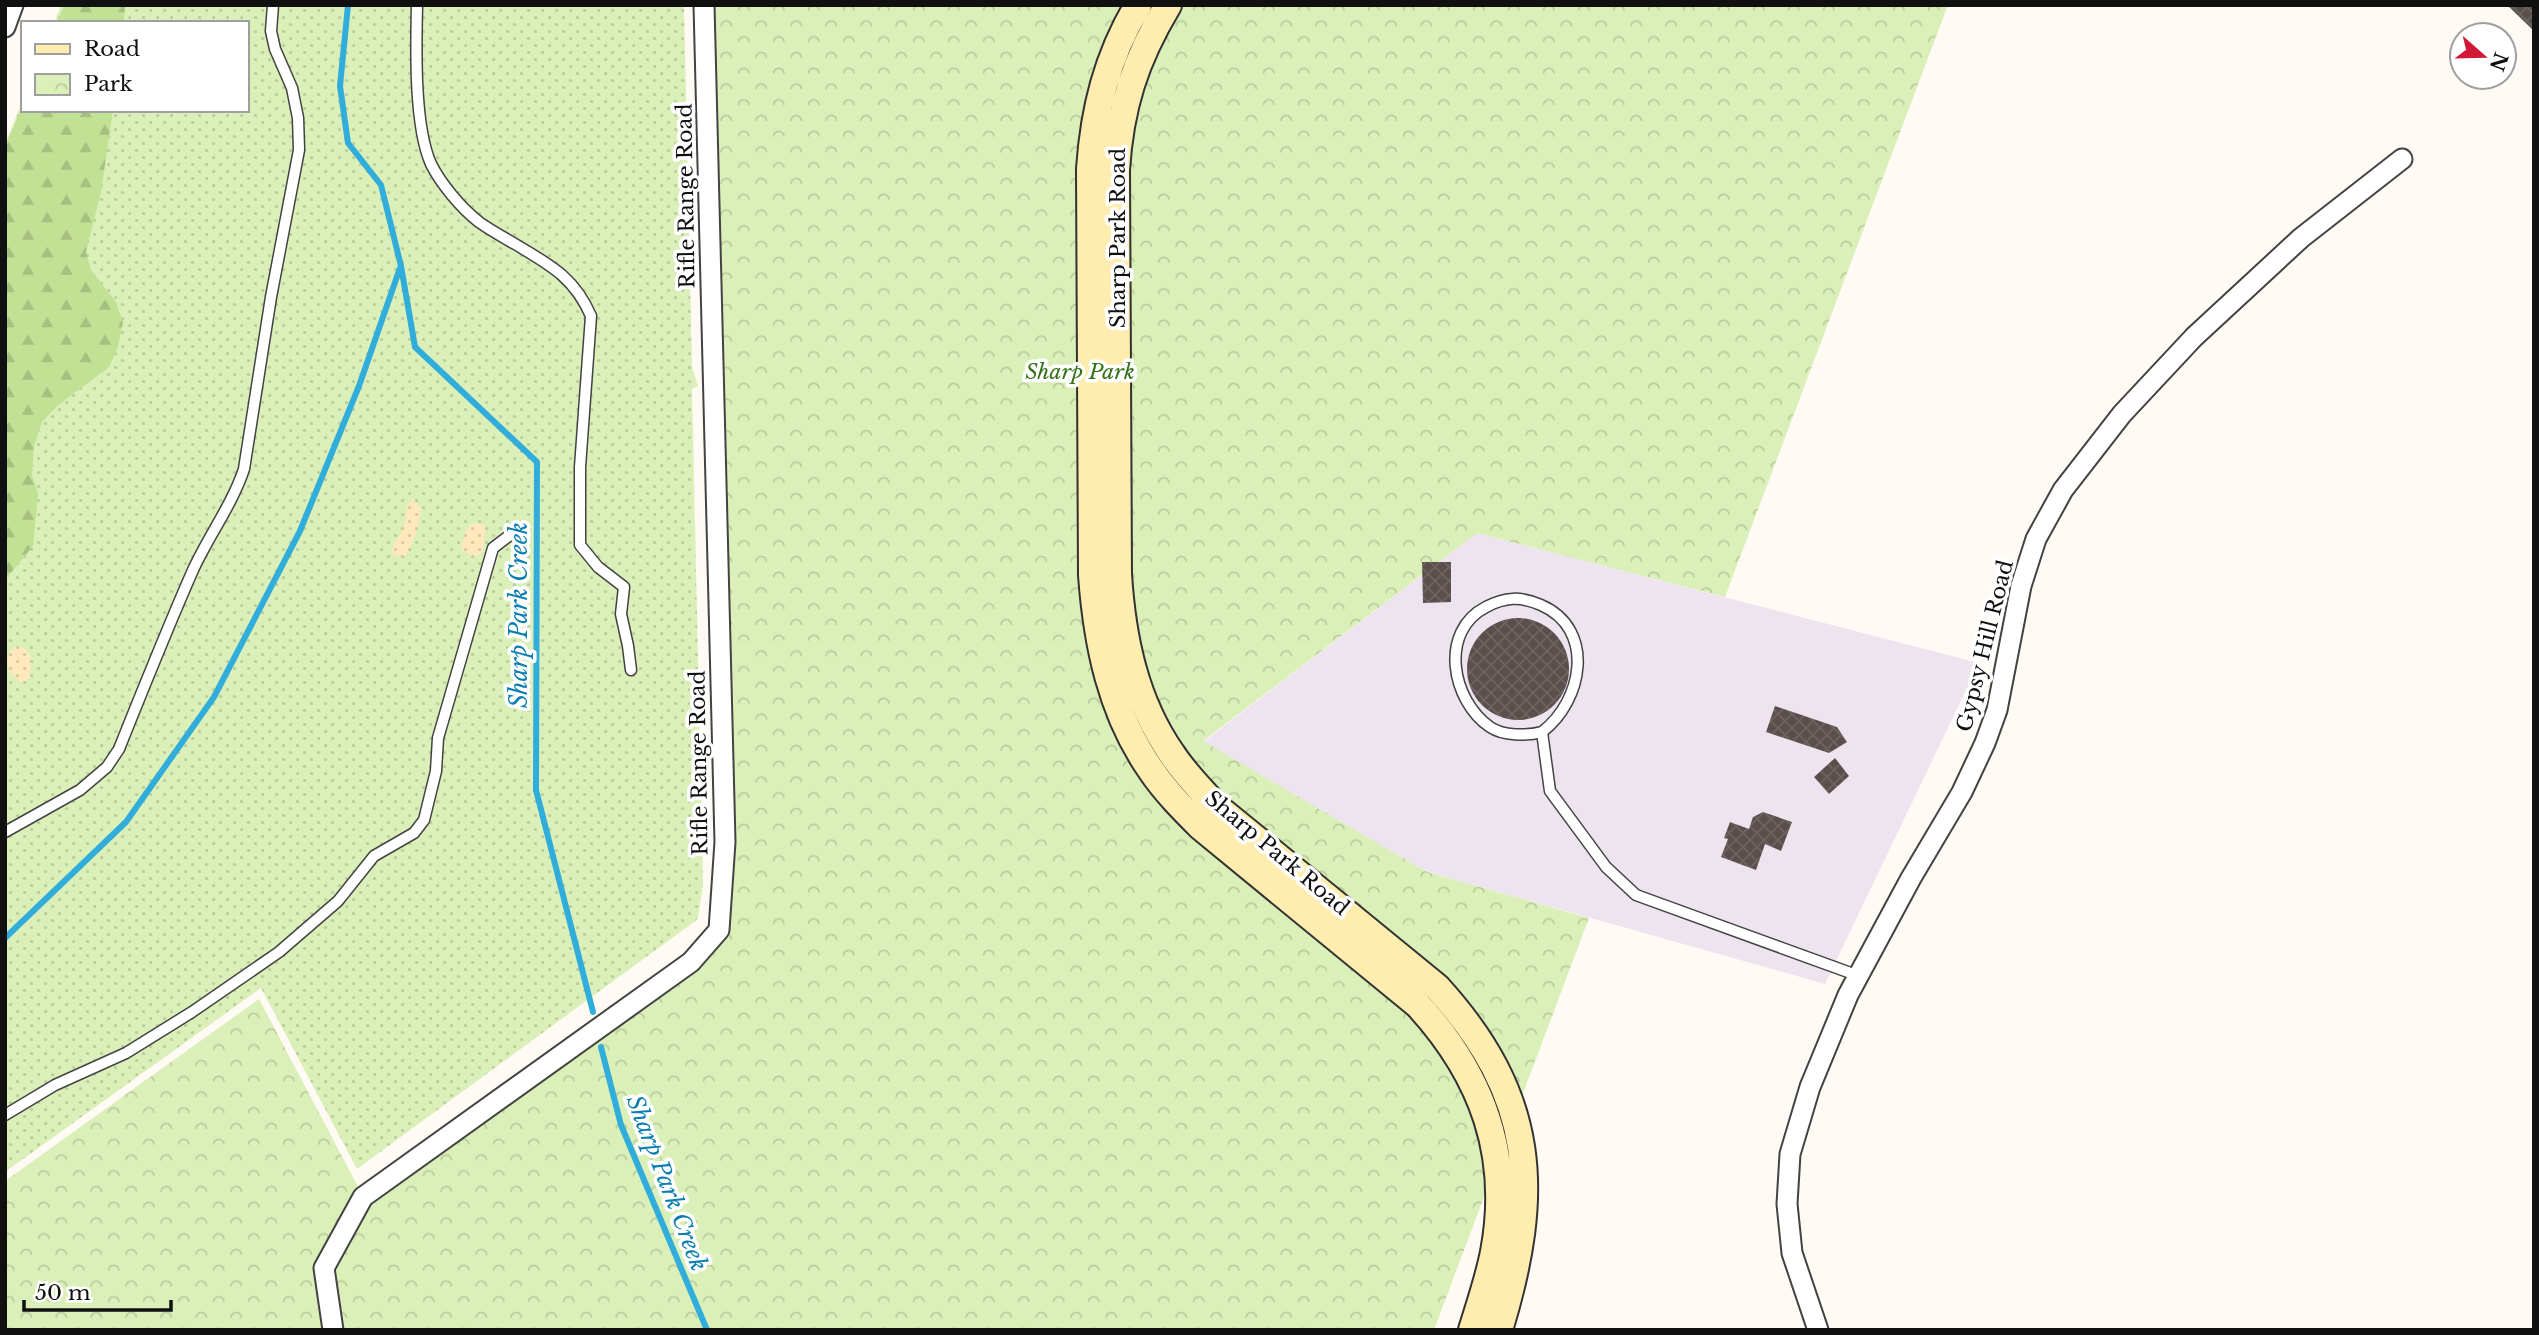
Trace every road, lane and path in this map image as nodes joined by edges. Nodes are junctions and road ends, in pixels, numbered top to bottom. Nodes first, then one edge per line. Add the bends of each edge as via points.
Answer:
1 (13, 5) edge
2 (273, 5) edge
3 (417, 5) edge
4 (704, 5) edge
5 (1138, 5) edge
6 (1168, 5) edge
7 (5, 27) edge
8 (2402, 159) dead end
9 (510, 535) dead end
10 (631, 670) dead end
11 (1542, 732) junction
12 (5, 832) edge
13 (1859, 976) junction
14 (5, 1115) edge
15 (334, 1330) edge
16 (1472, 1330) edge
17 (1499, 1330) edge
18 (1818, 1330) edge

1 - 7 street
2 - 12 lane via 271,31 292,88 299,150 236,493 194,568 119,749 107,767 80,790
3 - 10 lane via 421,132 432,165 478,221 565,276 582,295 591,316 582,426 580,545 624,587 621,614
4 - 15 street, Rifle Range Road via 725,842 719,930 691,962 363,1197 324,1268
5 - 16 main road, Sharp Park Road via 1113,54 1100,94 1090,169 1092,575 1101,655 1129,733 1175,800 1201,827 1419,1005 1472,1079 1488,1118 1500,1183 1494,1252
6 - 17 main road, Sharp Park Road via 1137,63 1118,134 1118,574 1126,649 1152,721 1195,783 1218,808 1437,987 1462,1014 1501,1078 1522,1146 1525,1182 1519,1257
8 - 13 street, Gypsy Hill Road via 2301,238 2194,337 2122,414 2063,490 2036,539 2021,586 1997,710 1985,743
9 - 14 lane via 493,548 438,738 436,771 424,820 414,833 374,856 338,901 279,952 192,1013 126,1053 55,1085
11 - 11 lane via 1561,713 1577,677 1572,633 1554,611 1527,599 1503,598 1472,614 1464,624 1455,665 1459,688 1492,729 1528,736
11 - 13 lane via 1550,792 1606,867 1636,895
13 - 18 street, Gypsy Hill Road via 1810,1087 1790,1154 1787,1204 1792,1254

